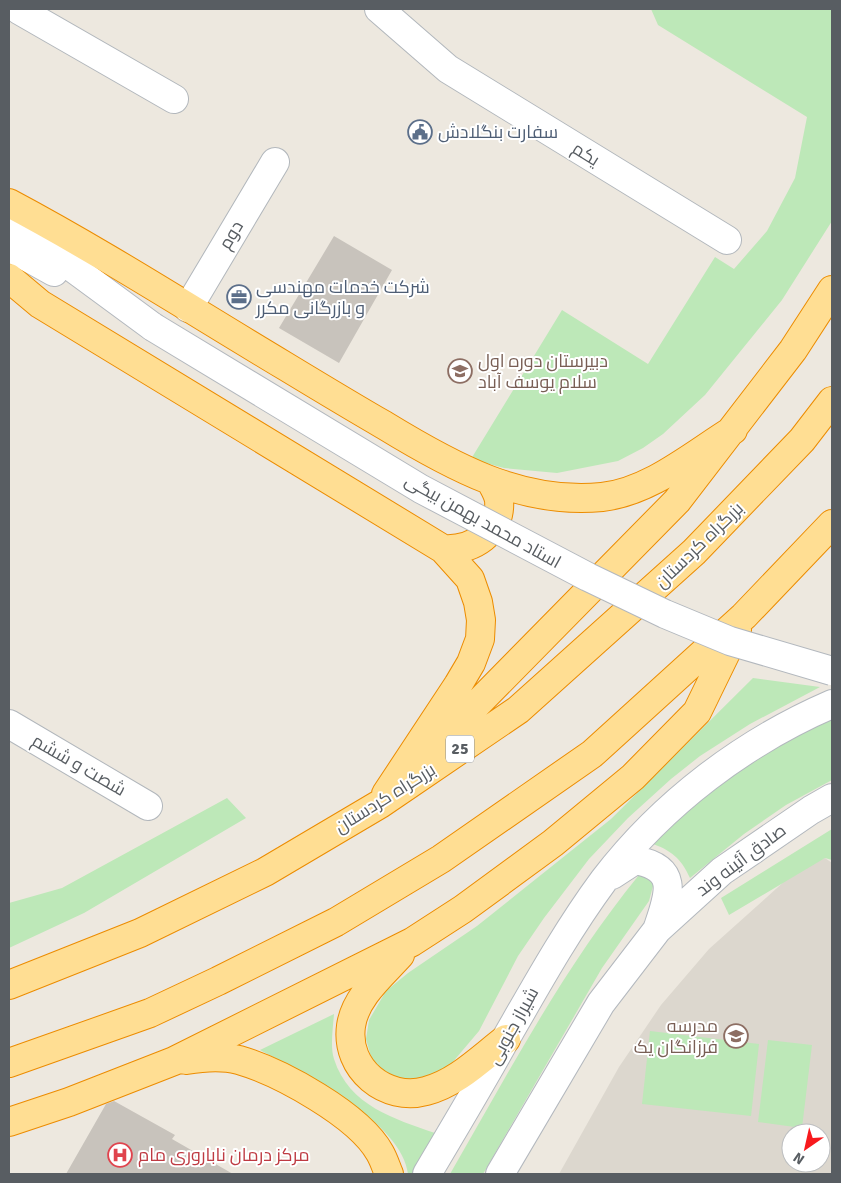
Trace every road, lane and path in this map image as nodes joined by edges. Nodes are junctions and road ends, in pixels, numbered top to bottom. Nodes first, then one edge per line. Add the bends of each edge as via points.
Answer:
1 (379, 9) edge
2 (16, 14) edge
3 (174, 99) dead end
4 (275, 162) dead end
5 (9, 203) edge
6 (9, 221) edge
7 (727, 240) dead end
8 (9, 247) edge
9 (9, 278) edge
10 (832, 290) edge
11 (188, 308) junction
12 (153, 327) junction
13 (832, 401) edge
14 (733, 430) junction
15 (491, 482) junction
16 (832, 524) edge
17 (442, 549) junction
18 (744, 616) junction
19 (832, 671) edge
20 (832, 704) edge
21 (9, 724) edge
22 (832, 798) edge
23 (380, 804) junction
24 (148, 806) dead end
25 (604, 880) junction
26 (657, 930) junction
27 (412, 942) junction
28 (9, 985) edge
29 (506, 1040) junction
30 (174, 1061) junction
31 (9, 1063) edge
32 (9, 1122) edge
33 (389, 1174) edge
34 (427, 1174) edge
35 (500, 1174) edge

1 - 7 main road, یکم via 448,69
2 - 3 main road
4 - 11 main road, دوم
5 - 11 highway via 80,241
6 - 12 main road, استاد محمد بهمن بیگی
8 - 12 main road, استاد محمد بهمن بیگی
9 - 17 highway via 40,304
10 - 14 highway via 793,350
11 - 15 highway via 426,451
12 - 19 main road, استاد محمد بهمن بیگی, bridge via 421,488 588,578 730,641
13 - 23 highway, بزرگراه کردستان / 25 via 802,440 694,552 596,641 518,710
14 - 15 highway via 648,482 604,497 564,498 532,494
14 - 23 highway via 677,500
15 - 17 highway via 499,499 497,519 489,533 473,545
16 - 18 highway
17 - 23 highway via 470,579 478,602 480,639 463,678
18 - 27 highway via 697,712 633,777 553,843
18 - 31 highway via 592,754 441,859 336,922 218,981 150,1013
20 - 25 main road, شیراز جنوبی via 765,737 697,785 658,820
21 - 24 main road, شصت و ششم
22 - 26 main road, صادق آئینه وند via 722,871
23 - 28 highway, بزرگراه کردستان / 25 via 265,872 140,932
25 - 26 main road via 635,860 650,863 664,873 670,887
25 - 29 main road, شیراز جنوبی via 535,985
26 - 35 main road via 601,1003
27 - 29 highway via 363,996 351,1025 351,1045 360,1066 378,1085 399,1094 426,1091 454,1080
27 - 30 highway
29 - 34 main road, شیراز جنوبی
30 - 32 highway
30 - 33 highway via 208,1056 238,1060 292,1083 358,1126 380,1152

